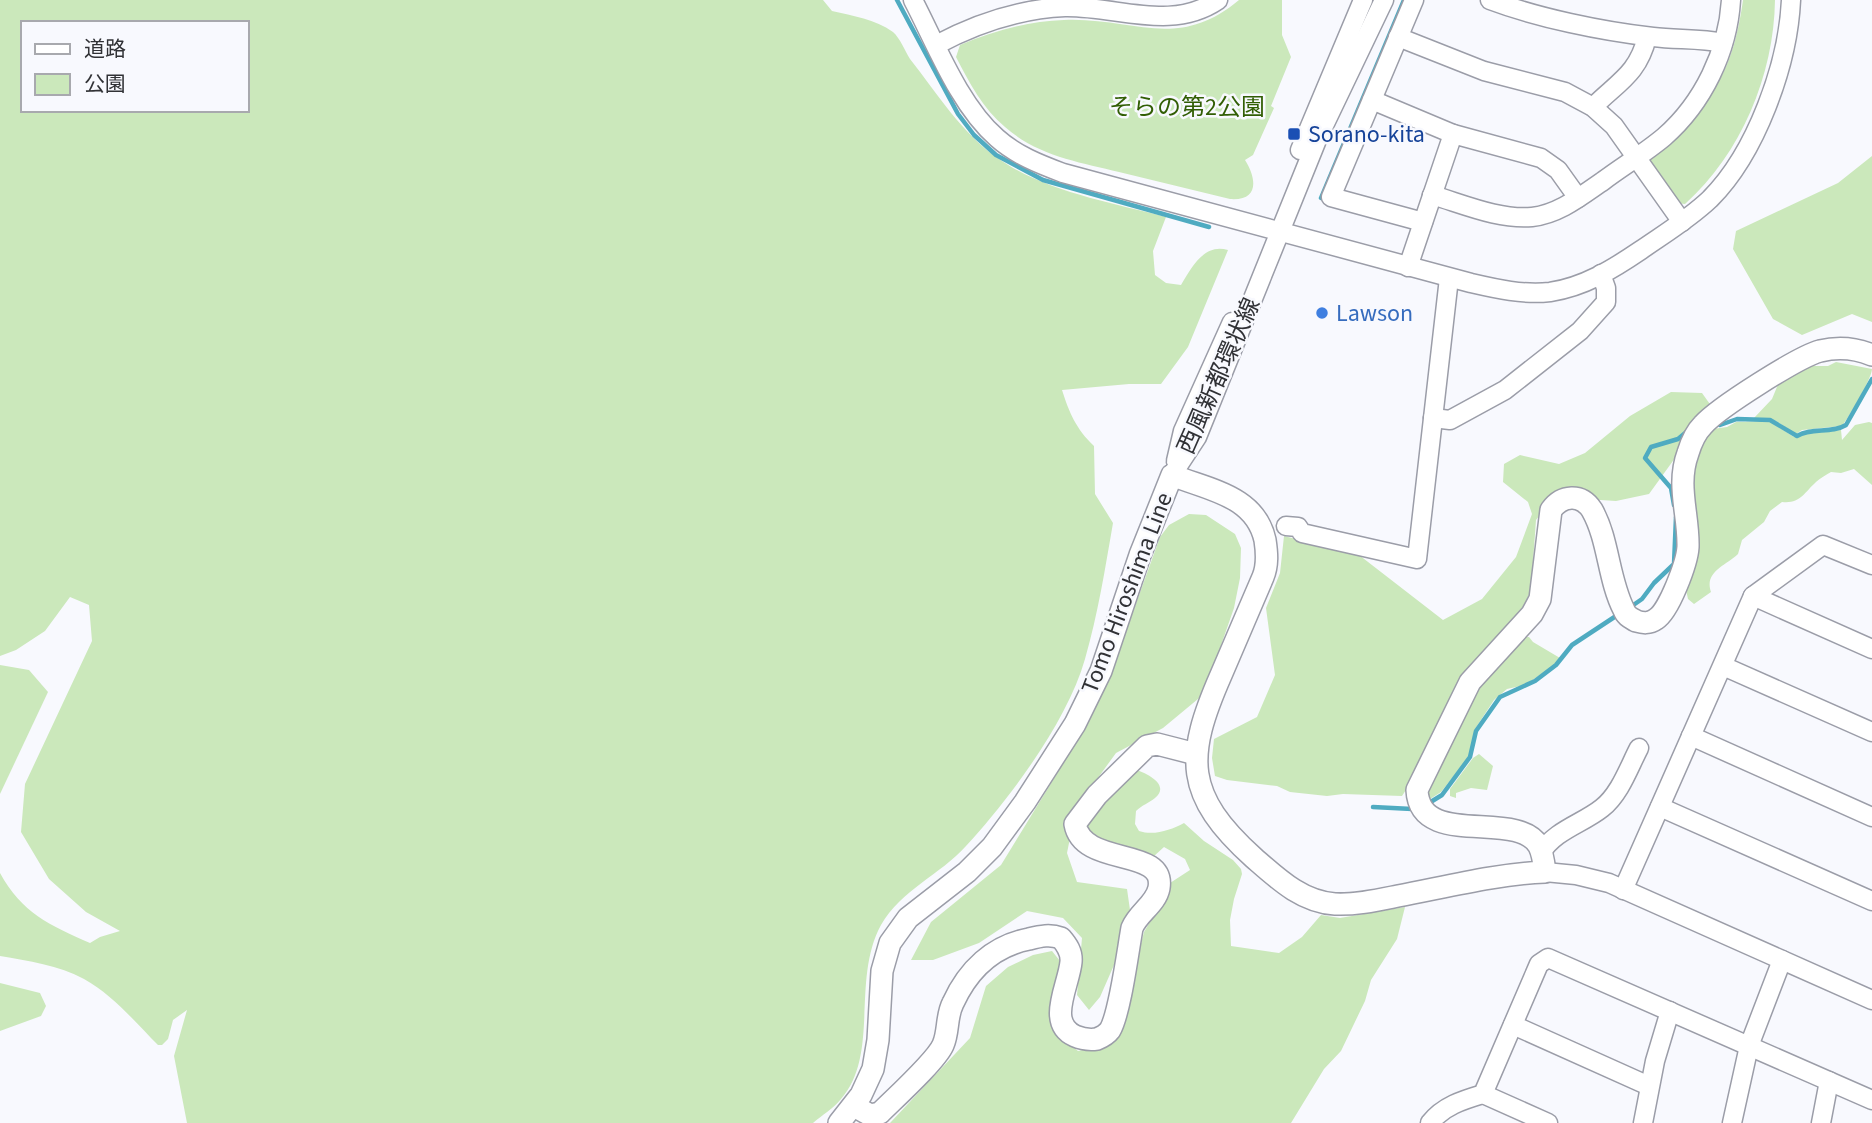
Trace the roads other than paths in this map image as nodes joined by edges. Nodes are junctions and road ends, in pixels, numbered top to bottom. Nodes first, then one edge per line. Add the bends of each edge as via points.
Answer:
1 (913, 0) edge
2 (1219, 0) edge
3 (1363, 0) edge
4 (1384, 0) edge
5 (1414, 0) edge
6 (1490, 0) edge
7 (1731, 0) edge
8 (1791, 0) edge
9 (1398, 37) junction
10 (1647, 37) junction
11 (1723, 43) junction
12 (936, 45) junction
13 (1372, 100) junction
14 (1593, 107) junction
15 (1453, 134) junction
16 (1637, 157) junction
17 (1432, 195) junction
18 (1578, 198) junction
19 (1423, 222) junction
20 (1682, 222) junction
21 (1275, 230) junction
22 (1408, 267) junction
23 (1601, 274) junction
24 (1449, 278) junction
25 (1872, 355) edge
26 (1433, 418) junction
27 (1172, 475) junction
28 (1286, 526) dead end
29 (1872, 565) edge
30 (1753, 596) junction
31 (1872, 649) edge
32 (1723, 666) junction
33 (1872, 732) edge
34 (1691, 736) junction
35 (1639, 748) dead end
36 (1196, 754) junction
37 (1660, 807) junction
38 (1872, 817) edge
39 (1543, 863) junction
40 (1623, 890) junction
41 (1872, 901) edge
42 (1782, 960) junction
43 (1872, 1000) edge
44 (1670, 1011) junction
45 (1513, 1025) junction
46 (1749, 1046) junction
47 (1829, 1081) junction
48 (1649, 1086) junction
49 (1483, 1094) junction
50 (1872, 1100) edge
51 (854, 1106) junction
52 (839, 1123) edge
53 (1430, 1123) edge
54 (1548, 1123) edge
55 (1643, 1123) edge
56 (1732, 1123) edge
57 (1821, 1123) edge

1 - 12 street
2 - 12 street via 1192,13 1164,18 1087,8 1025,12 976,25
3 - 21 street, 西風新都環状線 via 1285,188
4 - 21 street, 西風新都環状線
5 - 9 street
6 - 10 street
7 - 11 street
8 - 20 street via 1782,58 1748,146 1721,187
9 - 13 street
9 - 14 street via 1484,71 1565,92
10 - 11 street
10 - 14 street via 1642,57 1630,74
11 - 16 street via 1710,76 1685,114
12 - 21 street via 979,119 1017,153 1063,173
13 - 15 street
13 - 19 street via 1331,197
14 - 16 street
15 - 17 street
15 - 18 street via 1541,158 1558,170
16 - 18 street
16 - 20 street
17 - 18 street via 1520,217 1553,211
17 - 19 street
19 - 22 street
20 - 23 street
21 - 22 street
21 - 27 street, 西風新都環状線 via 1197,437
22 - 24 street
23 - 24 street via 1572,287 1534,293
23 - 26 street via 1606,302 1580,331 1505,390 1450,420
24 - 26 street
25 - 39 main road via 1841,348 1810,355 1704,423 1691,444 1681,487 1687,553 1658,618 1636,621 1625,611 1591,508 1576,498 1561,501 1551,510 1540,599 1532,614 1470,682 1417,790 1422,806 1436,820 1523,833 1539,845
26 - 28 street via 1417,559
27 - 36 main road, Tomo Hiroshima Line via 1242,504 1257,520 1266,553 1267,566 1208,705
27 - 51 main road, Tomo Hiroshima Line via 1101,671 1075,724 992,847 908,918 890,943 882,971 877,1054
29 - 30 street via 1823,545
30 - 31 street
30 - 32 street
32 - 33 street
32 - 34 street
34 - 37 street
34 - 38 street
35 - 39 street via 1605,806 1554,838
36 - 39 main road, Tomo Hiroshima Line via 1202,794 1223,827 1278,880 1310,899 1351,904
36 - 51 main road via 1157,744 1147,746 1097,795 1075,824 1093,848 1147,864 1159,881 1156,898 1132,928 1109,1032 1083,1039 1072,1035 1061,1022 1071,962 1061,938 1052,935 1017,941 994,953 969,975 949,1013 943,1045 880,1113 870,1115
37 - 40 street
37 - 41 street
39 - 40 street
40 - 42 street
42 - 43 street
42 - 46 street
44 - 45 street via 1548,958 1539,964
44 - 46 street
44 - 48 street
45 - 48 street
45 - 49 street
46 - 47 street
46 - 56 street
47 - 50 street
47 - 57 street
48 - 55 street
49 - 53 street via 1453,1104
49 - 54 street
51 - 52 main road, Tomo Hiroshima Line

